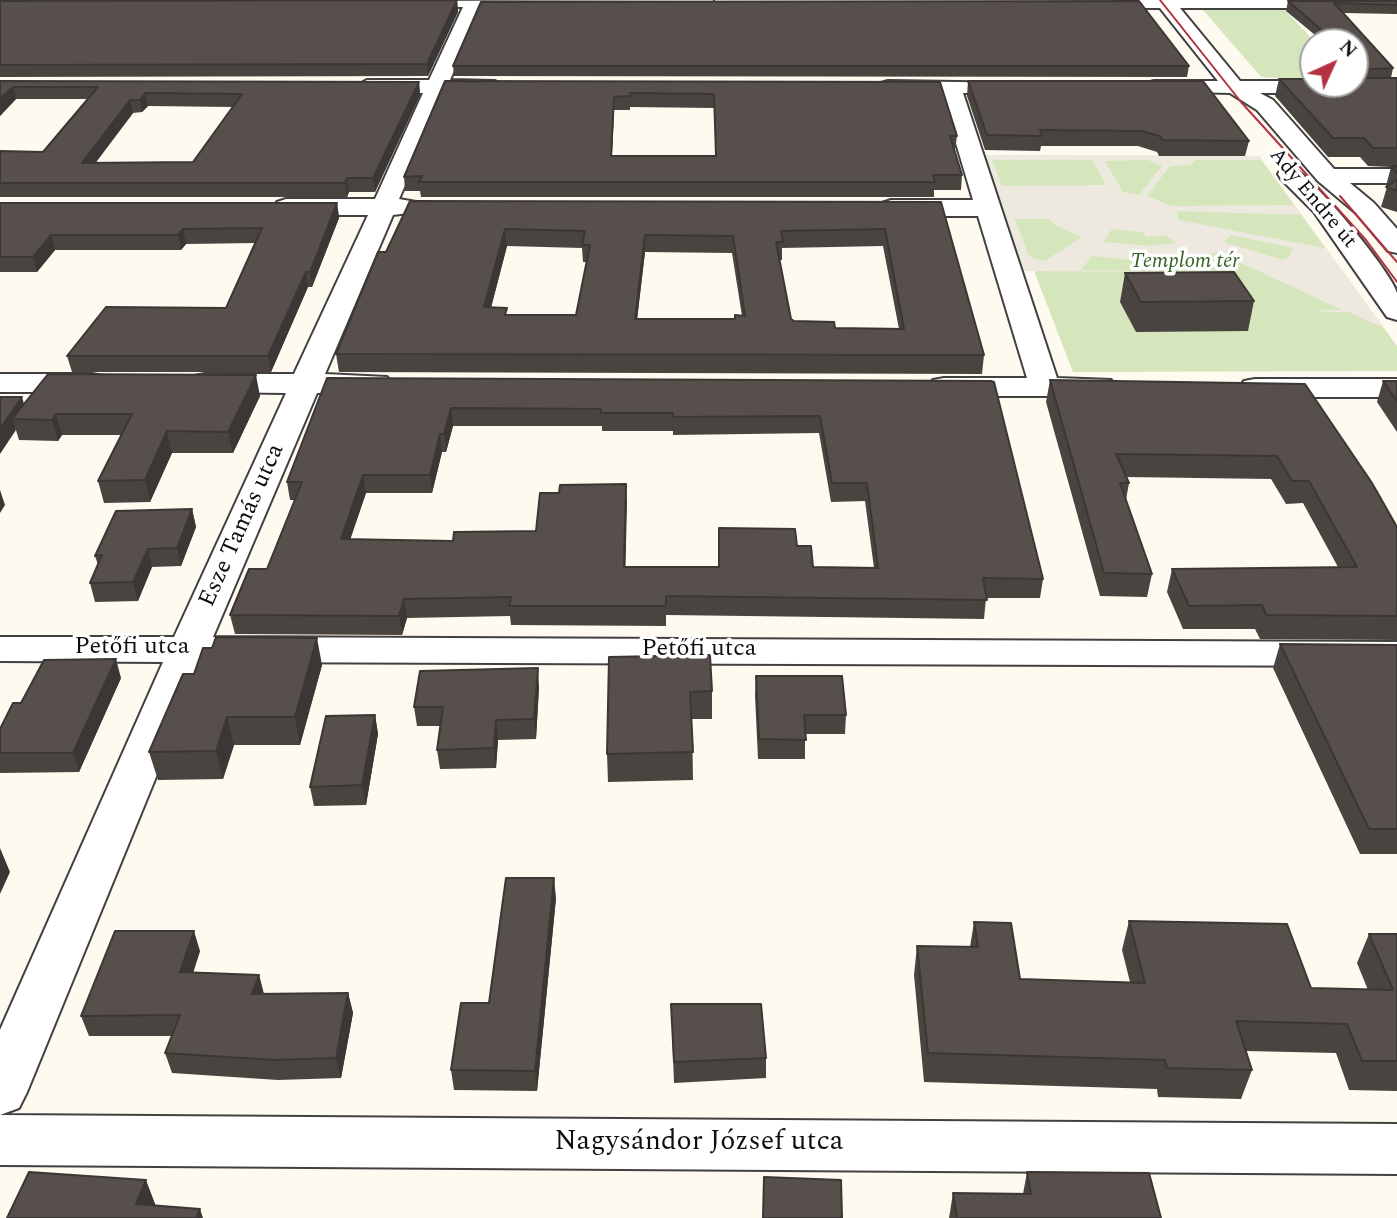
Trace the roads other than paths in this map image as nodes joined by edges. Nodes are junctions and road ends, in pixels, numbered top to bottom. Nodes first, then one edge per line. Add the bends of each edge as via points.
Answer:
1 (475, 0) edge
2 (391, 1) edge
3 (1165, 1) edge
4 (724, 2) edge
5 (1069, 2) edge
6 (1397, 2) edge
7 (339, 86) edge
8 (434, 86) junction
9 (518, 87) edge
10 (867, 87) edge
11 (950, 87) junction
12 (1043, 87) edge
13 (1136, 87) edge
14 (1234, 87) junction
15 (1397, 88) edge
16 (1248, 121) dead end
17 (1278, 159) dead end
18 (1327, 176) junction
19 (1397, 176) edge
20 (262, 207) edge
21 (386, 207) junction
22 (427, 207) edge
23 (866, 208) edge
24 (990, 208) junction
25 (1395, 241) edge
26 (1397, 312) edge
27 (0, 383) edge
28 (125, 383) edge
29 (181, 383) edge
30 (307, 384) junction
31 (404, 384) edge
32 (920, 387) edge
33 (1045, 387) junction
34 (1126, 387) edge
35 (1221, 387) edge
36 (1397, 388) edge
37 (189, 648) junction
38 (0, 649) edge
39 (1397, 654) edge
40 (0, 1092) edge
41 (0, 1140) edge
42 (1397, 1149) edge

1 - 2 street
1 - 4 street
1 - 8 street, Esze Tamás utca
3 - 5 street
3 - 6 street
3 - 14 street, Ady Endre út
7 - 8 street
8 - 9 street
8 - 21 street, Esze Tamás utca
10 - 11 street
11 - 12 street
11 - 24 street
13 - 14 street
14 - 15 street
14 - 16 street, Ady Endre út via 1233,102
14 - 18 street, Ady Endre út via 1265,105
17 - 26 street, Ady Endre út via 1324,207
18 - 19 street
18 - 25 street, Ady Endre út
20 - 21 street
21 - 22 street
21 - 30 street, Esze Tamás utca
23 - 24 street
24 - 33 street
27 - 28 street
29 - 30 street
30 - 31 street
30 - 37 street, Esze Tamás utca
32 - 33 street
33 - 34 street
35 - 36 street
37 - 38 street, Petőfi utca
37 - 39 street, Petőfi utca
37 - 40 street, Esze Tamás utca
41 - 42 street, Nagysándor József utca

